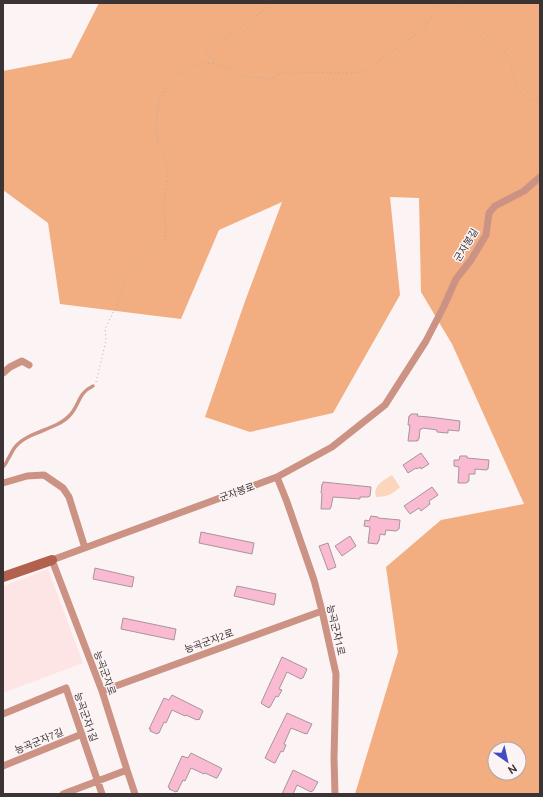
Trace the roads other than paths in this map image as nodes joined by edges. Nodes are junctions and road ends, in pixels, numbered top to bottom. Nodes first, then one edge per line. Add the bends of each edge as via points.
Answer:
1 (540, 177) edge
2 (426, 341) joint
3 (29, 365) dead end
4 (3, 373) edge
5 (93, 386) road end
6 (3, 467) edge
7 (277, 477) junction
8 (3, 483) edge
9 (85, 548) junction
10 (52, 560) junction
11 (3, 577) edge
12 (322, 611) junction
13 (102, 690) junction
14 (3, 714) edge
15 (82, 734) junction
16 (3, 766) edge
17 (126, 770) junction
18 (97, 781) junction
19 (63, 794) edge
20 (102, 794) edge
21 (135, 794) edge
22 (335, 794) edge

1 - 2 street, 군자봉길 via 524,191 495,206 488,213 486,235 456,279
2 - 7 street, 군자봉로 via 385,405 332,447
3 - 4 street via 22,361
5 - 6 lane via 86,389 71,415 16,445
7 - 9 street, 군자봉로
7 - 12 street, 능곡군자1로 via 314,580
8 - 9 street via 27,476 44,475 63,488
9 - 10 street, 군자봉로
10 - 11 main road, 군자봉로
10 - 13 street, 능곡군자로
12 - 13 street, 능곡군자2로
12 - 22 street, 능곡군자1로 via 336,674
13 - 17 street, 능곡군자로
14 - 15 street, 능곡군자1길 via 66,688
15 - 16 street, 능곡군자7길
15 - 18 street, 능곡군자1길
17 - 18 street
17 - 21 street, 능곡군자로
18 - 19 street
18 - 20 street, 능곡군자1길

